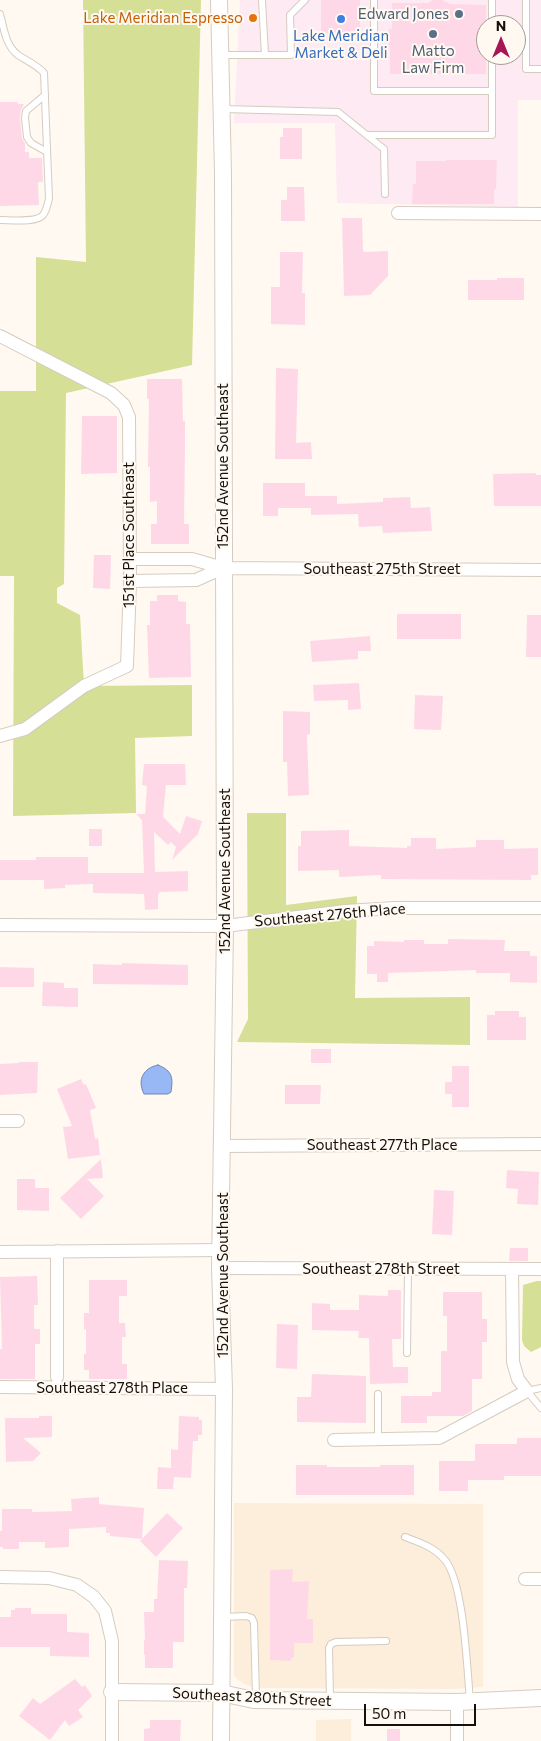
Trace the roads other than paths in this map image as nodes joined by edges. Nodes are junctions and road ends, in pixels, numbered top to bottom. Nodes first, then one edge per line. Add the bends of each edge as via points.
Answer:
1 (219, 0) edge
2 (262, 0) edge
3 (305, 0) edge
4 (374, 0) edge
5 (492, 0) edge
6 (526, 0) edge
7 (0, 14) edge
8 (492, 15) edge
9 (221, 55) junction
10 (265, 55) junction
11 (492, 65) edge
12 (541, 69) edge
13 (492, 92) junction
14 (45, 95) junction
15 (222, 110) junction
16 (367, 135) junction
17 (47, 152) junction
18 (384, 194) dead end
19 (398, 213) dead end
20 (541, 214) edge
21 (0, 220) edge
22 (0, 336) edge
23 (130, 559) junction
24 (223, 568) junction
25 (541, 570) edge
26 (130, 581) junction
27 (0, 736) edge
28 (541, 908) edge
29 (0, 925) edge
30 (225, 926) junction
31 (0, 1121) edge
32 (18, 1121) dead end
33 (541, 1144) edge
34 (223, 1146) junction
35 (221, 1250) junction
36 (57, 1251) junction
37 (0, 1252) edge
38 (220, 1268) junction
39 (408, 1269) junction
40 (512, 1269) junction
41 (541, 1269) edge
42 (407, 1353) dead end
43 (57, 1377) dead end
44 (0, 1388) edge
45 (541, 1388) edge
46 (224, 1389) junction
47 (527, 1391) junction
48 (378, 1394) dead end
49 (541, 1408) edge
50 (378, 1439) junction
51 (334, 1440) dead end
52 (405, 1537) dead end
53 (0, 1578) edge
54 (525, 1579) dead end
55 (541, 1579) edge
56 (222, 1617) junction
57 (386, 1641) dead end
58 (112, 1692) junction
59 (221, 1693) junction
60 (541, 1698) edge
61 (256, 1700) junction
62 (330, 1701) junction
63 (464, 1702) junction
64 (112, 1741) edge
65 (221, 1741) edge
66 (457, 1741) edge

1 - 9 street, 152nd Avenue Southeast
2 - 10 lane
3 - 10 lane via 290,15 291,55
4 - 13 lane via 374,91
5 - 8 lane
6 - 12 lane via 526,69
7 - 14 lane via 11,48 44,74
9 - 10 lane
9 - 15 street, 152nd Avenue Southeast
11 - 13 lane
13 - 16 lane via 492,135
14 - 17 lane
14 - 17 lane via 26,111 25,118 31,144
15 - 16 lane via 338,112
15 - 24 street, 152nd Avenue Southeast
16 - 18 lane via 384,149
17 - 21 lane via 49,200 43,216 38,220
19 - 20 street
22 - 23 street, 151st Place Southeast via 112,393 124,405 129,417
23 - 24 street, Southeast 275th Street via 192,559
23 - 26 street, 151st Place Southeast
24 - 25 street, Southeast 275th Street
24 - 26 street, Southeast 275th Street via 196,580
24 - 30 street, 152nd Avenue Southeast
26 - 27 street, 151st Place Southeast via 127,666 84,686 25,728
28 - 30 street, Southeast 276th Place via 395,908
29 - 30 street, Southeast 276th Place
30 - 34 street, 152nd Avenue Southeast
31 - 32 street
33 - 34 street, Southeast 277th Place
34 - 35 street, 152nd Avenue Southeast
35 - 36 street
35 - 38 street, 152nd Avenue Southeast
36 - 37 street
36 - 43 street
38 - 39 street, Southeast 278th Street
38 - 46 street, 152nd Avenue Southeast
39 - 40 street, Southeast 278th Street
39 - 42 lane
40 - 41 street, Southeast 278th Street
40 - 47 street via 514,1362 518,1379
44 - 46 street, Southeast 278th Place
45 - 47 lane
46 - 56 street, 152nd Avenue Southeast
47 - 49 lane
47 - 50 street via 439,1438
48 - 50 lane
50 - 51 street
52 - 63 lane via 429,1545 454,1575 461,1614
53 - 58 street via 49,1578 77,1585 94,1597 105,1611 112,1641
54 - 55 street
56 - 59 street, 152nd Avenue Southeast
56 - 61 lane via 252,1618
57 - 62 lane via 331,1644
58 - 59 street, Southeast 280th Street
58 - 64 street
59 - 61 street, Southeast 280th Street
59 - 65 street, 152nd Avenue Southeast
60 - 63 street, Southeast 280th Street
61 - 62 street, Southeast 280th Street
62 - 63 street, Southeast 280th Street
63 - 66 street

